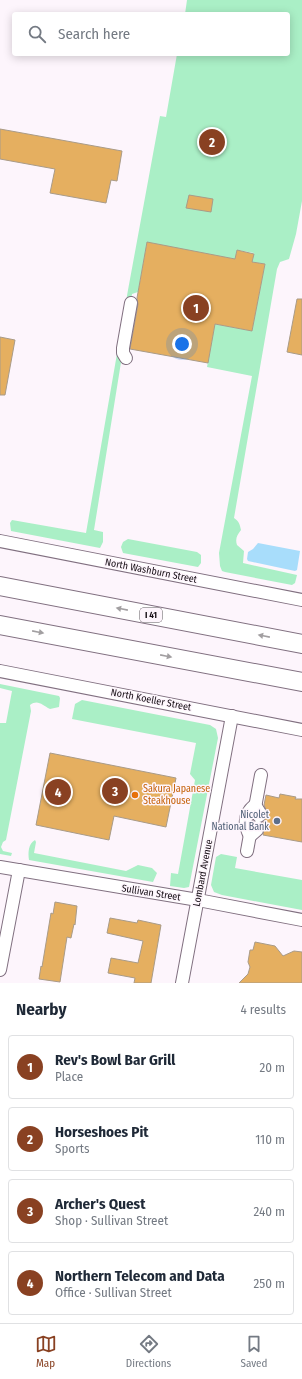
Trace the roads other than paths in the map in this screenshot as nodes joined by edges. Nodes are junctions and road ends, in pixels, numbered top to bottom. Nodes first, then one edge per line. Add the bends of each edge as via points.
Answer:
1 (131, 303) dead end
2 (126, 358) dead end
3 (0, 541) edge
4 (0, 586) edge
5 (302, 600) edge
6 (0, 625) edge
7 (302, 644) edge
8 (0, 670) edge
9 (302, 682) edge
10 (232, 716) junction
11 (302, 730) edge
12 (261, 775) dead end
13 (247, 851) dead end
14 (0, 867) edge
15 (19, 870) junction
16 (198, 900) junction
17 (302, 920) edge
18 (0, 970) edge
19 (182, 983) edge

1 - 2 street via 123,348
3 - 5 street, North Washburn Street
7 -> 4 highway, I 41
6 -> 9 highway
8 - 10 street, North Koeller Street
10 - 11 street, North Koeller Street
10 - 16 street, Lombard Avenue
12 - 13 street via 255,821
14 - 15 street, Sullivan Street
15 - 16 street, Sullivan Street
15 - 18 street
16 - 17 street, Sullivan Street
16 - 19 street, Lombard Avenue

